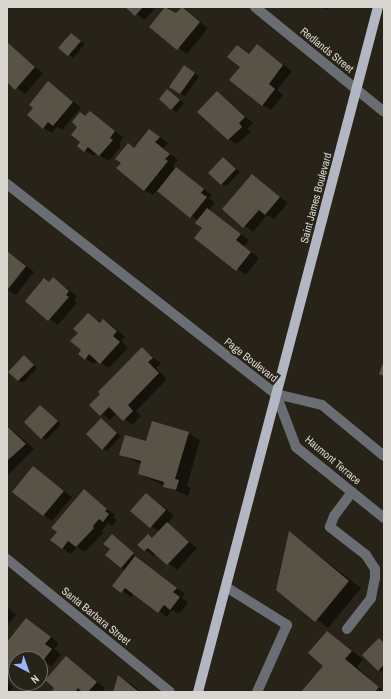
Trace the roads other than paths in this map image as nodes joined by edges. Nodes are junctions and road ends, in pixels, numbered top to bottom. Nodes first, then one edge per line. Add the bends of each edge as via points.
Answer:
1 (255, 7) edge
2 (378, 7) edge
3 (357, 90) junction
4 (384, 112) edge
5 (7, 184) edge
6 (276, 394) junction
7 (384, 456) edge
8 (352, 492) junction
9 (384, 518) edge
10 (7, 559) edge
11 (380, 577) edge
12 (226, 587) junction
13 (347, 629) dead end
14 (170, 692) edge
15 (198, 692) edge
16 (257, 692) edge

1 - 3 street, Redlands Street
2 - 3 main road, Saint James Boulevard
3 - 4 street, Redlands Street
3 - 6 main road, Saint James Boulevard
5 - 6 street, Page Boulevard
6 - 7 street via 322,406
6 - 8 street, Haumont Terrace via 296,447
6 - 12 main road, Page Boulevard
8 - 9 street, Haumont Terrace
8 - 11 street via 334,516 330,527 366,555
10 - 14 street, Santa Barbara Street
11 - 13 street via 371,598
12 - 15 main road, Page Boulevard
12 - 16 street via 287,626

